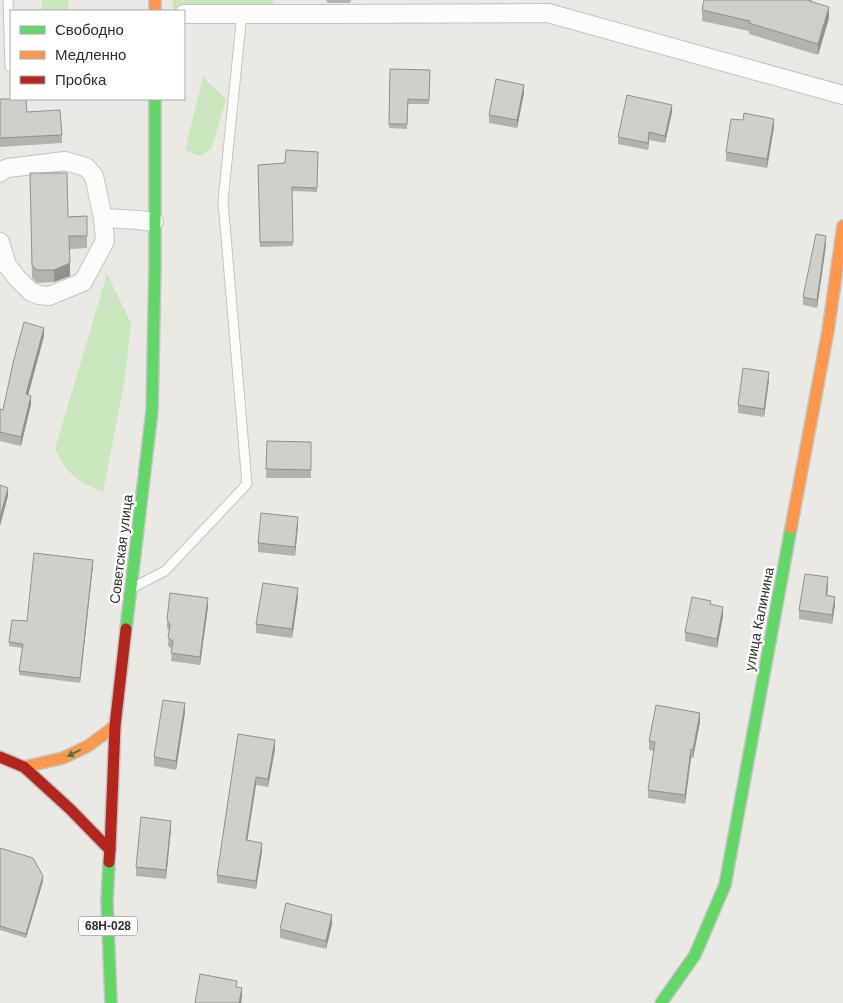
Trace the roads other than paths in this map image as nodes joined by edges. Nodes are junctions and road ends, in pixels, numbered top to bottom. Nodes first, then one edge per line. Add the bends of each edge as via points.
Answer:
1 (8, 0) edge
2 (307, 7) edge
3 (242, 13) junction
4 (185, 14) edge
5 (10, 67) dead end
6 (843, 95) edge
7 (155, 100) edge
8 (0, 173) edge
9 (103, 218) junction
10 (154, 222) junction
11 (843, 226) edge
12 (0, 242) edge
13 (132, 589) junction
14 (115, 726) junction
15 (0, 757) edge
16 (24, 767) junction
17 (110, 850) junction
18 (111, 1003) edge
19 (661, 1003) edge

1 - 5 lane
2 - 3 street
2 - 6 street via 548,12
3 - 4 street
3 - 13 lane via 223,201 247,484 165,570
7 - 10 street, Советская улица
8 - 9 street via 8,168 65,161 86,167 94,176
9 - 10 street
9 - 12 street via 106,241 83,282 49,296 31,292 16,278 7,264
10 - 13 street, Советская улица via 152,411
11 - 19 street, улица Калинина via 828,331 725,884 694,956
13 - 14 street, Советская улица
14 -> 16 street via 88,746 63,758
14 - 17 street, Советская улица
15 - 16 street
16 - 17 street
17 - 18 street, Советская улица / 68Н-028 via 107,901

